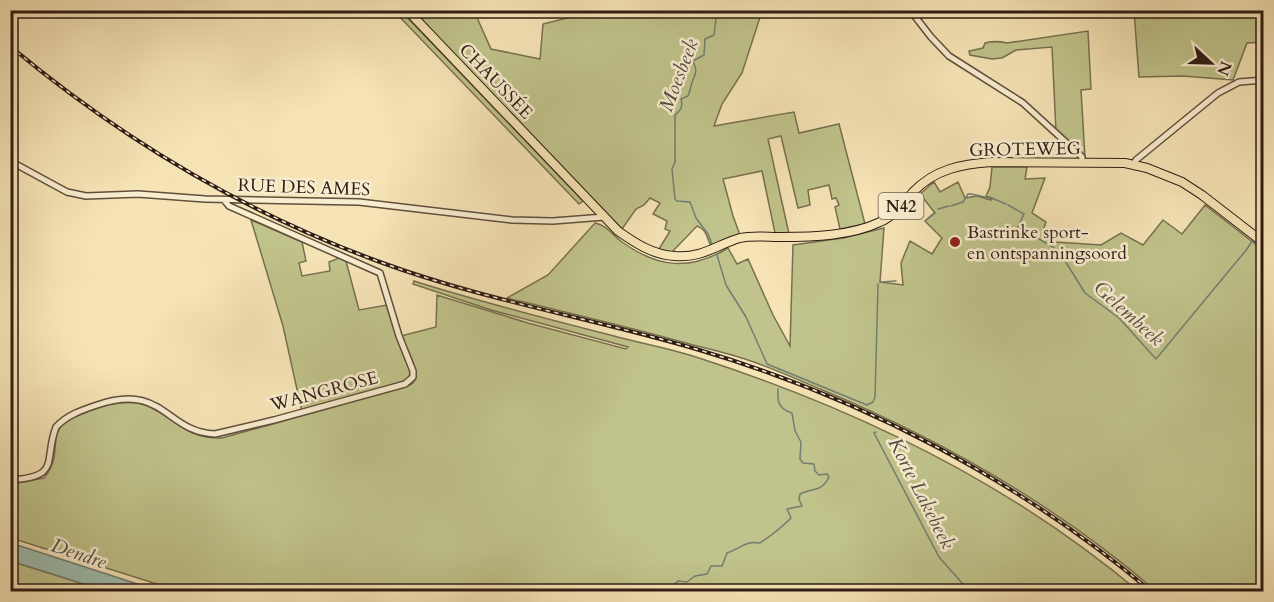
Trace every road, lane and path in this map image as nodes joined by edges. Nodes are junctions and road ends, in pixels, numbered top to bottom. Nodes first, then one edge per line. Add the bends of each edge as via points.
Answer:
1 (407, 10) edge
2 (910, 10) edge
3 (1263, 80) edge
4 (10, 161) edge
5 (1082, 163) junction
6 (1134, 164) junction
7 (224, 200) junction
8 (604, 217) junction
9 (1263, 243) edge
10 (10, 480) edge

1 - 8 main road, CHAUSSÉE / N42
2 - 5 street via 949,56 1023,103 1082,157
3 - 6 street via 1239,82 1218,93
4 - 7 street, RUE DES AMES via 75,195 138,194
5 - 6 main road, GROTEWEG / N42
5 - 8 main road, GROTEWEG / N42 via 958,165 929,178 891,216 873,225 814,237 741,238 696,256 646,249
6 - 9 main road, GROTEWEG / N42 via 1182,182
7 - 8 street, RUE DES AMES via 359,202 512,220
7 - 10 street, WANGROSE via 229,206 380,273 413,371 409,381 215,434 190,428 146,401 106,402 71,416 56,427 43,471 32,478

